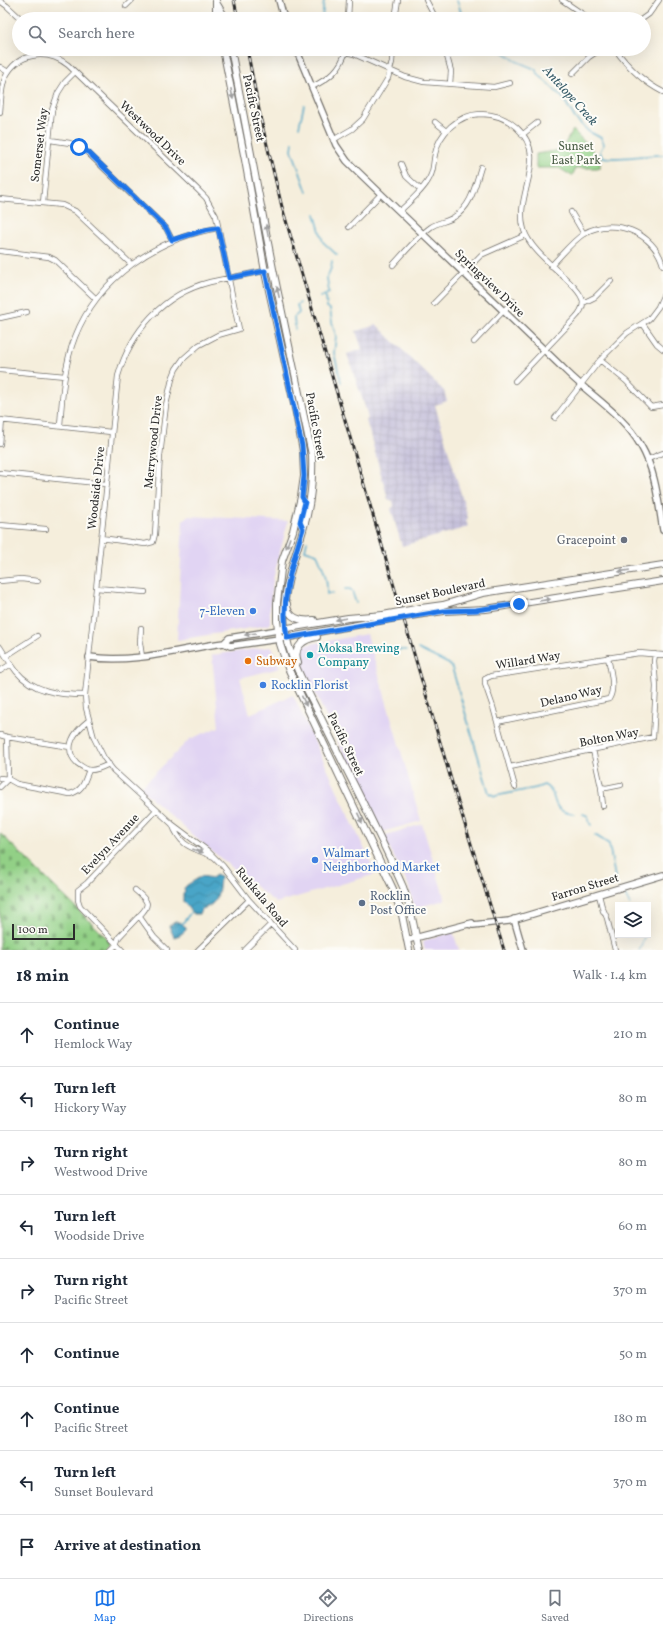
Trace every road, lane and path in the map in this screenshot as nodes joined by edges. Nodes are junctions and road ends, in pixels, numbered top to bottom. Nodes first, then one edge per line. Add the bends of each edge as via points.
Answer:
1 (132, 0) edge
2 (279, 0) edge
3 (349, 0) edge
4 (398, 0) edge
5 (426, 0) edge
6 (562, 0) edge
7 (659, 0) edge
8 (0, 1) edge
9 (216, 2) edge
10 (126, 6) dead end
11 (13, 12) edge
12 (222, 12) edge
13 (282, 12) edge
14 (348, 12) edge
15 (396, 12) edge
16 (432, 12) edge
17 (580, 12) edge
18 (650, 12) edge
19 (27, 56) edge
20 (51, 56) edge
21 (224, 56) edge
22 (226, 56) edge
23 (231, 56) edge
24 (299, 56) edge
25 (344, 56) edge
26 (358, 56) edge
27 (392, 56) edge
28 (447, 56) edge
29 (590, 56) edge
30 (620, 56) edge
31 (0, 67) edge
32 (390, 70) junction
33 (8, 72) junction
34 (75, 72) junction
35 (235, 74) junction
36 (572, 74) dead end
37 (510, 83) dead end
38 (450, 84) junction
39 (312, 87) junction
40 (663, 92) edge
41 (242, 103) junction
42 (0, 112) edge
43 (237, 121) junction
44 (435, 122) dead end
45 (537, 123) dead end
46 (446, 132) junction
47 (522, 135) junction
48 (50, 140) junction
49 (334, 140) junction
50 (401, 164) dead end
51 (481, 167) dead end
52 (255, 172) junction
53 (250, 189) junction
54 (421, 190) junction
55 (381, 194) junction
56 (0, 199) edge
57 (42, 203) junction
58 (262, 207) junction
59 (400, 211) junction
60 (571, 212) dead end
61 (349, 227) dead end
62 (218, 228) junction
63 (423, 234) junction
64 (584, 234) junction
65 (526, 235) junction
66 (172, 240) junction
67 (0, 251) edge
68 (131, 264) junction
69 (393, 265) dead end
70 (663, 265) edge
71 (551, 266) junction
72 (273, 269) junction
73 (265, 271) junction
74 (464, 272) junction
75 (229, 278) junction
76 (611, 281) dead end
77 (663, 296) edge
78 (96, 299) junction
79 (513, 301) dead end
80 (434, 303) dead end
81 (583, 303) junction
82 (504, 311) junction
83 (27, 312) dead end
84 (0, 318) edge
85 (643, 324) junction
86 (239, 329) joint
87 (474, 342) dead end
88 (663, 349) edge
89 (544, 350) junction
90 (600, 360) junction
91 (0, 370) edge
92 (65, 376) junction
93 (515, 381) dead end
94 (581, 385) junction
95 (663, 405) edge
96 (303, 411) junction
97 (296, 413) junction
98 (555, 418) dead end
99 (1, 420) edge
100 (60, 426) junction
101 (111, 432) junction
102 (0, 444) edge
103 (663, 453) edge
104 (648, 459) junction
105 (304, 463) junction
106 (312, 463) junction
107 (0, 473) edge
108 (106, 484) junction
109 (302, 497) junction
110 (662, 516) edge
111 (0, 525) edge
112 (303, 529) junction
113 (46, 530) dead end
114 (663, 530) edge
115 (100, 538) junction
116 (663, 565) edge
117 (0, 581) edge
118 (38, 581) dead end
119 (663, 581) edge
120 (96, 588) junction
121 (145, 592) dead end
122 (286, 594) junction
123 (422, 611) junction
124 (384, 617) junction
125 (328, 622) junction
126 (141, 628) dead end
127 (285, 629) junction
128 (278, 630) junction
129 (328, 631) junction
130 (37, 636) dead end
131 (287, 638) junction
132 (279, 639) junction
133 (224, 643) junction
134 (0, 647) edge
135 (655, 654) junction
136 (663, 655) edge
137 (6, 656) junction
138 (89, 657) junction
139 (142, 657) junction
140 (608, 657) junction
141 (11, 664) junction
142 (0, 671) edge
143 (306, 686) junction
144 (85, 695) junction
145 (88, 721) junction
146 (497, 722) junction
147 (0, 735) edge
148 (7, 737) junction
149 (320, 737) junction
150 (70, 747) junction
151 (593, 750) junction
152 (342, 762) junction
153 (108, 764) junction
154 (510, 767) junction
155 (89, 770) junction
156 (0, 778) edge
157 (8, 779) junction
158 (621, 785) dead end
159 (0, 787) edge
160 (515, 787) dead end
161 (601, 787) junction
162 (603, 806) dead end
163 (156, 810) junction
164 (172, 824) junction
165 (214, 856) junction
166 (663, 874) edge
167 (135, 890) dead end
168 (599, 895) junction
169 (249, 900) junction
170 (139, 916) junction
171 (514, 919) junction
172 (270, 924) junction
173 (417, 937) junction
174 (407, 940) junction
175 (116, 945) junction
176 (111, 950) edge
177 (122, 950) edge
178 (167, 950) edge
179 (198, 950) edge
180 (245, 950) edge
181 (295, 950) edge
182 (409, 950) edge
183 (419, 950) edge
184 (523, 950) edge
185 (615, 950) edge

1 - 10 street
2 - 13 street
3 - 14 street
4 - 15 street
5 - 16 street
6 - 17 street
7 - 18 street
8 - 11 street
9 - 12 main road
19 - 33 street, Westwood Drive
20 - 34 street, Westwood Drive via 62,61
21 -> 43 main road, Pacific Street
22 - 35 main road
23 - 35 main road, Pacific Street
24 - 39 street, Springview Drive
25 - 39 street via 334,73
26 - 32 street
27 - 32 street
28 - 38 street
29 - 36 street
30 - 40 street via 632,71
31 - 33 street
32 - 38 street via 418,81
32 - 49 street via 388,78 363,119
33 - 42 street via 3,86
34 - 48 street, Somerset Way via 65,82 55,101
34 - 62 street, Westwood Drive via 206,198 216,216
35 - 41 main road, Pacific Street
37 - 38 street via 494,87
39 - 49 street, Springview Drive
41 - 43 main road via 240,119
41 - 52 main road, Pacific Street
43 - 53 main road, Pacific Street
44 - 46 street
45 - 47 street
46 - 47 street via 466,117 480,114 502,118
46 - 54 street via 437,148 432,173
47 - 65 street via 529,148 531,162 521,210
48 - 57 street, Somerset Way
48 - 66 street via 70,143 88,152 166,228
49 - 55 street, Springview Drive via 347,161
50 - 54 street via 406,176
51 - 63 street via 471,199 463,209 454,217 436,224
52 - 53 main road via 253,186
52 - 58 main road, Pacific Street
53 - 58 main road
53 - 73 main road, Pacific Street
54 - 59 street
55 - 59 street, Springview Drive
55 - 61 street
56 - 57 street
57 - 68 street via 62,205 75,211
72 -> 58 main road, Pacific Street
59 - 63 street, Springview Drive
60 - 64 street
62 - 66 street
62 - 75 street, Westwood Drive
63 - 69 street
63 - 74 street, Springview Drive
64 - 70 street via 607,226 630,230 650,243 659,254
64 - 71 street
65 - 71 street via 533,248
65 - 74 street via 481,256
66 - 68 street
67 - 78 street via 55,260
68 - 78 street
71 - 81 street via 578,292
72 - 73 street, Woodside Drive
96 -> 72 main road, Pacific Street
73 - 75 street, Woodside Drive
73 - 97 main road, Pacific Street
74 - 80 street
74 - 82 street, Springview Drive
75 - 86 street, Westwood Drive
75 - 101 street, Woodside Drive via 198,286 178,295 142,327 129,345 120,370
76 - 81 street via 592,300
77 - 85 street via 654,314
78 - 92 street via 75,337
79 - 82 street
81 - 89 street via 579,313
82 - 87 street
82 - 89 street, Springview Drive
83 - 84 street
85 - 88 street
85 - 90 street via 627,333
86 - 115 street, Merrywood Drive via 218,335 199,345 176,369 166,405 153,542 145,544
89 - 93 street
89 - 94 street, Springview Drive
90 - 94 street
90 - 95 street via 651,407
91 - 92 street
92 - 100 street
94 - 98 street
94 - 104 street, Springview Drive via 620,417
96 - 97 main road
96 - 106 main road, Pacific Street
97 - 105 main road, Pacific Street
99 - 100 street
99 - 102 street
100 - 101 street
101 - 108 street, Woodside Drive
103 - 104 street
104 - 110 street, Springview Drive
105 - 106 main road
105 - 109 main road, Pacific Street
106 - 112 main road, Pacific Street via 311,495
107 - 108 street
108 - 115 street, Woodside Drive
109 - 112 main road via 305,502 300,522
109 -> 128 main road, Pacific Street via 282,561 276,603
110 - 114 street, Springview Drive
111 - 113 street
112 - 122 main road, Pacific Street
115 - 120 street, Woodside Drive
116 -> 123 main road, Sunset Boulevard via 483,593
117 - 118 street
123 -> 119 main road, Sunset Boulevard via 486,609
120 - 121 street
120 - 138 street, Woodside Drive
122 - 125 main road via 289,612 297,619
122 - 127 main road, Pacific Street
123 - 124 main road, Sunset Boulevard, bridge
124 -> 125 main road, Sunset Boulevard
124 - 129 main road, Sunset Boulevard
125 - 127 main road, Sunset Boulevard
126 - 139 street
127 - 128 main road, Sunset Boulevard
127 - 131 main road, Pacific Street
128 - 132 main road, Pacific Street
128 -> 133 street, Sunset Boulevard via 228,638
129 - 131 main road, Sunset Boulevard
129 - 143 main road via 302,642 296,651
130 - 137 street
131 - 132 main road, Sunset Boulevard
131 - 143 main road, Pacific Street via 292,657
132 - 133 street, Sunset Boulevard via 230,646
132 -> 149 main road, Pacific Street via 288,668
133 - 139 street, Sunset Boulevard
134 - 137 street
135 - 136 street, Willard Way
135 - 140 street, Willard Way via 639,652
135 - 151 street, Bolton Way via 653,737
137 - 141 street
138 - 139 street, Sunset Boulevard via 119,660
138 - 144 street, Woodside Drive
140 - 146 street, Delano Way via 612,681 609,699
140 - 146 street, Willard Way via 486,678 485,684
141 - 142 street
141 - 144 street via 22,677 37,687 54,693
143 - 152 main road, Pacific Street
144 - 145 street, Woodside Drive
145 - 150 street via 75,733
145 - 153 street, Woodside Drive
146 - 154 street, Willard Way
147 - 148 street
148 - 150 street
148 - 157 street
149 - 152 main road via 327,740 336,758
149 -> 174 main road, Pacific Street via 394,889
150 - 155 street via 74,759 80,766
151 - 154 street, Bolton Way
151 - 161 street
152 - 173 main road, Pacific Street via 403,887
153 - 155 street
153 - 163 street, Woodside Drive
154 - 160 street, Willard Way
155 - 157 street via 86,780 76,792 70,794 16,784
156 - 157 street
157 - 159 street
158 - 161 street
161 - 162 street
163 - 164 street, Ruhkala Road
163 - 175 street, Evelyn Avenue via 78,890 80,906
164 - 165 street, Ruhkala Road
164 -> 165 street, Ruhkala Road via 186,845
165 - 169 street, Ruhkala Road
166 - 168 street, Farron Street
167 - 170 street via 147,903
168 - 171 street, Farron Street
168 - 185 street
169 - 172 street, Ruhkala Road
169 - 179 street
170 - 175 street via 119,937
170 - 178 street
171 - 173 street, Farron Street via 472,922
171 - 184 street
172 - 180 street
172 - 181 street, Ruhkala Road
173 - 174 street, Farron Street
173 - 183 main road, Pacific Street
174 - 182 main road, Pacific Street
175 - 176 street
175 - 177 street

